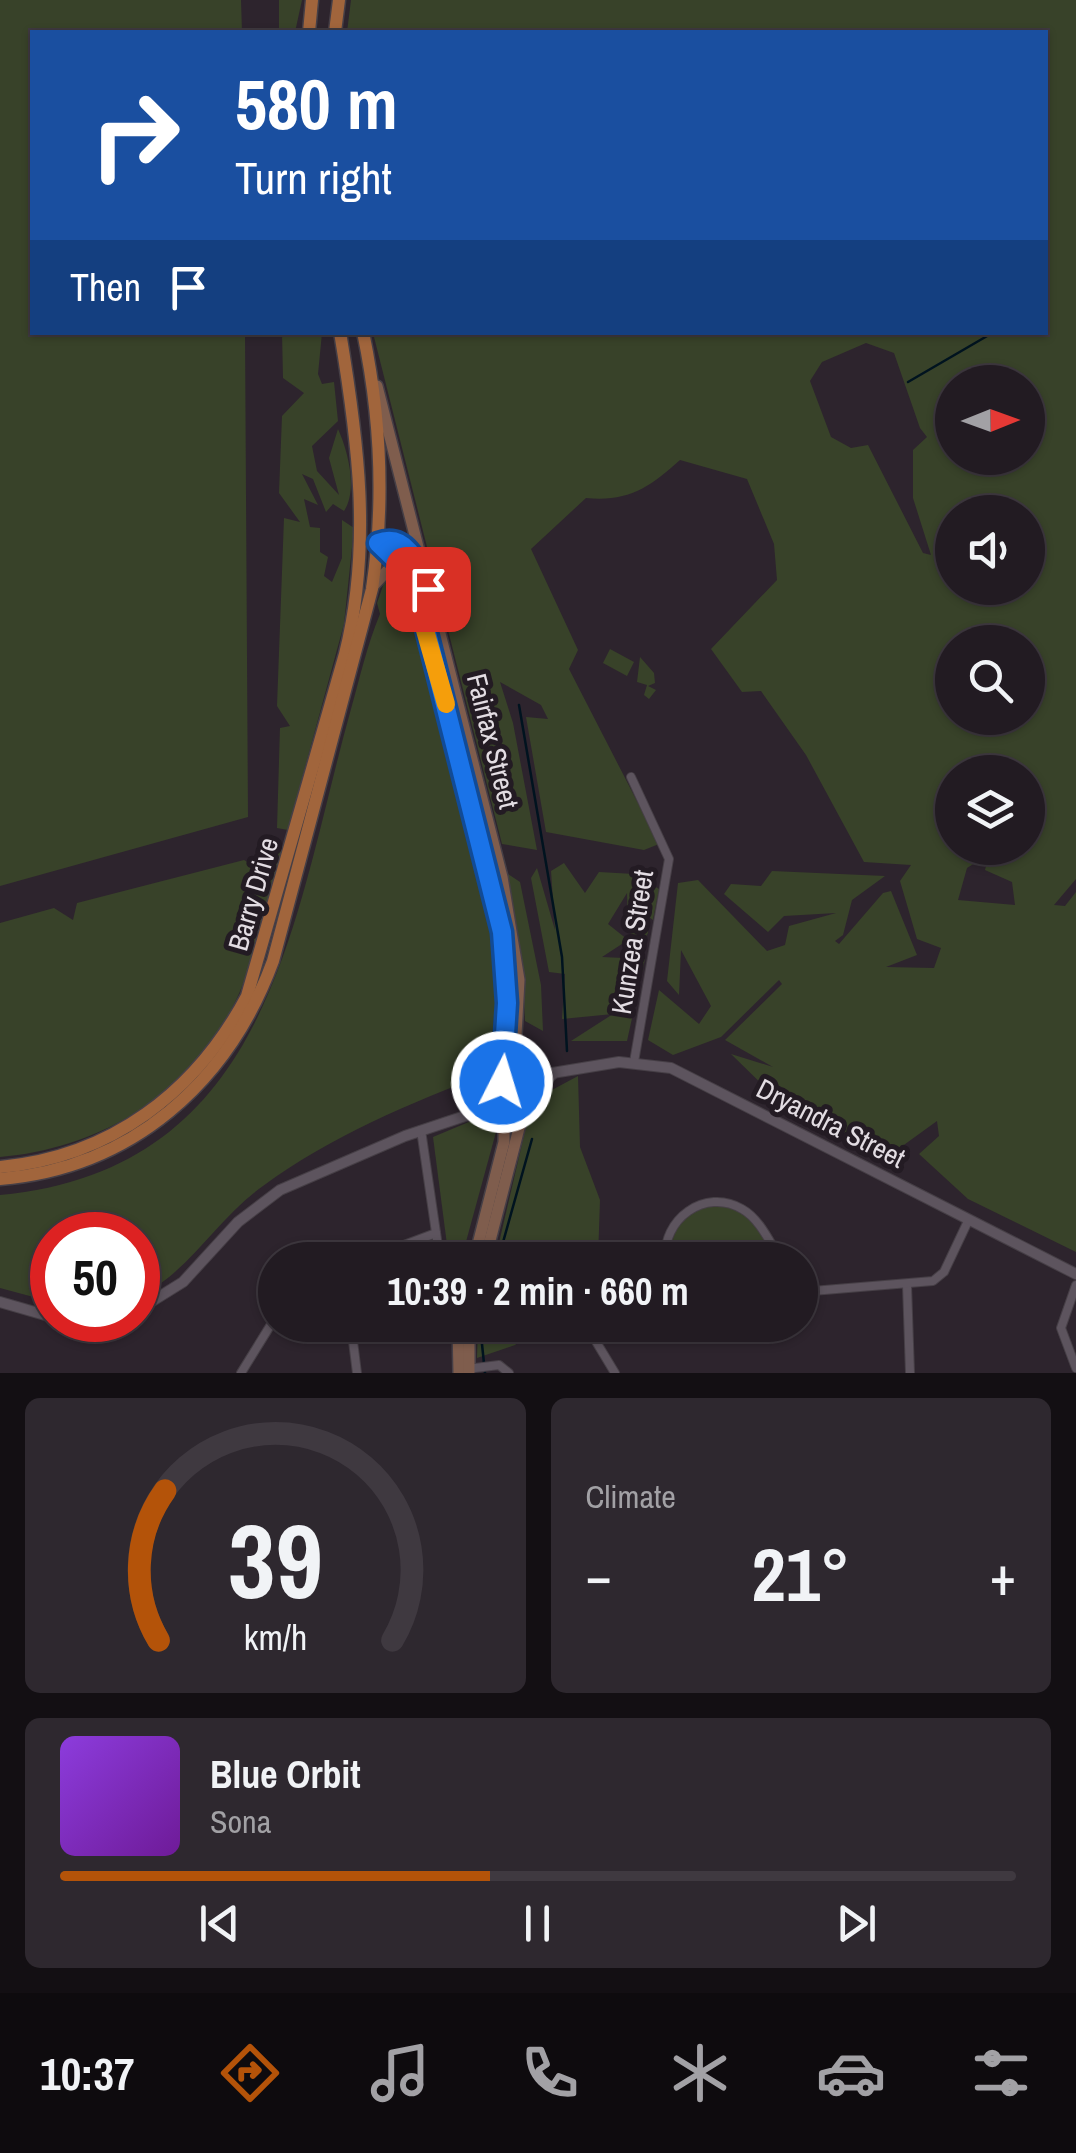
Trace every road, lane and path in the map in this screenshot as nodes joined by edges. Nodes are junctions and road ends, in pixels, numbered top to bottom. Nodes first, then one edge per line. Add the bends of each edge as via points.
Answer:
1 (312, 0) edge
2 (338, 0) edge
3 (309, 30) edge
4 (335, 30) edge
5 (341, 335) edge
6 (342, 335) edge
7 (364, 335) edge
8 (370, 363) junction
9 (378, 543) junction
10 (412, 581) junction
11 (372, 589) junction
12 (428, 589) junction
13 (356, 600) junction
14 (631, 777) dead end
15 (634, 1062) junction
16 (554, 1073) junction
17 (522, 1078) junction
18 (500, 1085) junction
19 (527, 1098) junction
20 (504, 1103) junction
21 (421, 1130) junction
22 (0, 1167) edge
23 (0, 1179) edge
24 (969, 1219) junction
25 (436, 1233) junction
26 (412, 1242) edge
27 (437, 1242) edge
28 (479, 1242) edge
29 (491, 1242) edge
30 (667, 1242) edge
31 (768, 1242) edge
32 (1076, 1274) edge
33 (1076, 1284) edge
34 (908, 1286) junction
35 (818, 1291) edge
36 (160, 1296) edge
37 (0, 1302) edge
38 (30, 1311) edge
39 (260, 1342) edge
40 (353, 1342) edge
41 (461, 1342) edge
42 (467, 1342) edge
43 (596, 1342) edge
44 (1076, 1368) edge
45 (466, 1371) edge
46 (241, 1373) edge
47 (357, 1373) edge
48 (509, 1373) edge
49 (615, 1373) edge
50 (910, 1373) edge

1 - 3 main road
2 - 4 main road
5 - 13 main road, Barry Drive via 361,496
6 - 9 main road via 363,426 370,523
7 - 8 main road
8 - 9 main road via 380,449
8 - 12 main road, Fairfax Street
9 - 10 main road, Fairfax Street
9 - 11 main road, Barry Drive
9 - 12 main road via 391,540 407,548
9 - 13 main road via 366,555
10 - 11 main road via 390,570
10 - 18 main road, Fairfax Street via 502,932 507,1003
11 - 23 main road, Barry Drive via 273,961 236,1040 208,1078 146,1131 70,1168
12 - 17 main road, Fairfax Street via 508,906
13 - 22 main road, Barry Drive via 262,958 228,1032 168,1099 105,1140 68,1155
14 - 15 street, Kunzea Street via 669,859
15 - 16 street, Dryandra Street
15 - 24 street, Dryandra Street via 683,1073
16 - 17 street, Dryandra Street
16 - 19 street
17 - 18 main road
17 - 19 main road, Fairfax Street
18 - 20 main road
18 - 21 street via 480,1103
19 - 20 main road via 515,1106
19 - 29 main road
20 - 21 street
20 - 28 main road via 504,1142
21 - 25 street
21 - 36 street via 263,1200 183,1282
24 - 32 street, Dryandra Street
24 - 34 street via 940,1278
25 - 26 street
25 - 27 street
30 - 31 street via 682,1216 724,1202 748,1213
33 - 44 street via 1061,1328
34 - 35 street
34 - 50 street
37 - 38 street
39 - 46 street
40 - 47 street
41 - 45 main road
42 - 45 main road
43 - 49 street
45 - 48 street via 499,1365

